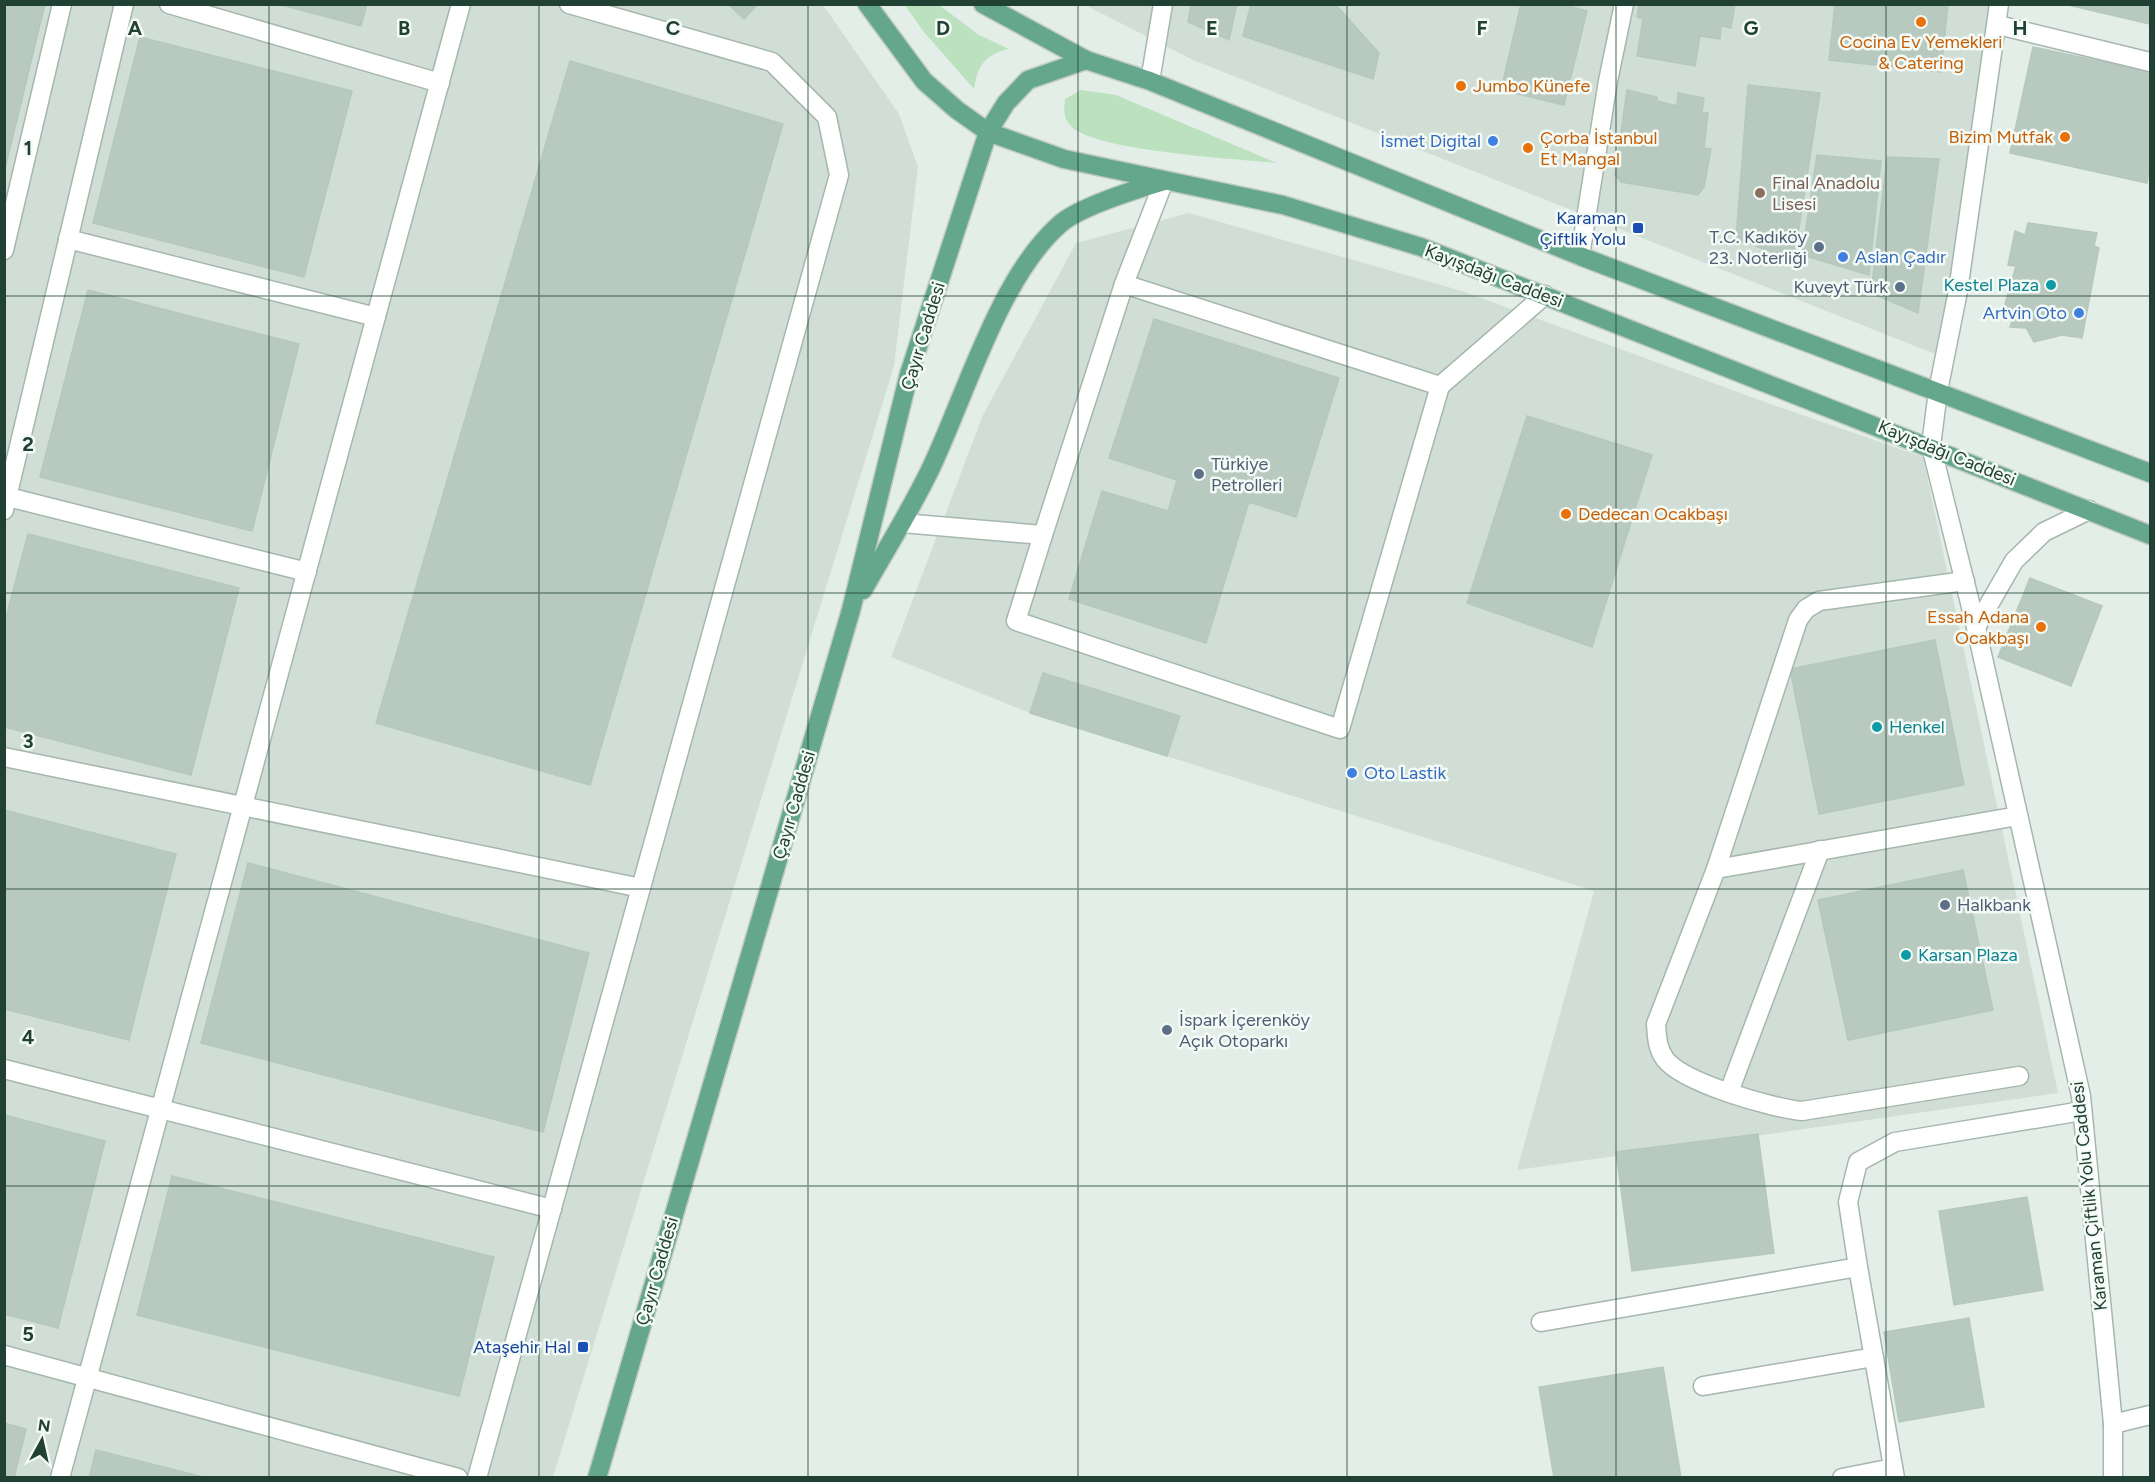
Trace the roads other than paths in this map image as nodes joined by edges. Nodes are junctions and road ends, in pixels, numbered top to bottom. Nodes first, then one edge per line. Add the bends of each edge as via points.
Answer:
1 (62, 4) edge
2 (124, 4) edge
3 (169, 4) edge
4 (461, 4) edge
5 (569, 4) edge
6 (867, 4) edge
7 (983, 4) edge
8 (1163, 4) edge
9 (1624, 4) edge
10 (1999, 4) edge
11 (1998, 25) junction
12 (1086, 60) junction
13 (2151, 62) edge
14 (1150, 81) junction
15 (440, 84) junction
16 (988, 132) junction
17 (1164, 181) junction
18 (68, 239) junction
19 (4, 250) edge
20 (1580, 256) junction
21 (1124, 284) junction
22 (1545, 296) junction
23 (376, 317) junction
24 (1440, 386) junction
25 (1938, 391) junction
26 (1931, 446) junction
27 (2151, 473) edge
28 (6, 503) edge
29 (2089, 510) junction
30 (902, 523) junction
31 (1043, 535) junction
32 (2151, 535) edge
33 (307, 572) junction
34 (1965, 581) junction
35 (851, 609) junction
36 (1976, 627) junction
37 (4, 757) edge
38 (244, 806) junction
39 (2018, 816) junction
40 (1820, 850) junction
41 (1716, 869) junction
42 (641, 888) junction
43 (4, 1068) edge
44 (2019, 1076) dead end
45 (1729, 1092) junction
46 (161, 1109) junction
47 (2082, 1111) junction
48 (552, 1209) junction
49 (1858, 1267) junction
50 (1541, 1322) dead end
51 (4, 1355) edge
52 (1874, 1357) junction
53 (88, 1377) junction
54 (1703, 1386) dead end
55 (2151, 1415) edge
56 (2113, 1424) junction
57 (1894, 1473) edge
58 (60, 1478) edge
59 (458, 1478) edge
60 (477, 1478) edge
61 (597, 1478) edge
62 (1842, 1478) edge
63 (2113, 1478) edge

1 - 19 street
2 - 18 street
3 - 15 street
4 - 15 street
5 - 42 street via 772,62 827,117 839,175
6 - 16 main road, Kayışdağı Caddesi via 924,81
7 - 12 main road
8 - 14 street
9 - 20 street
10 - 11 street, Karaman Çiftlik Yolu Caddesi
11 - 13 street
11 - 25 street, Karaman Çiftlik Yolu Caddesi via 1958,291
12 - 14 main road
12 - 16 main road, Çayır Caddesi via 1028,80 1006,103
14 - 20 main road
15 - 23 street
16 - 17 main road, Kayışdağı Caddesi via 1064,159
16 - 35 main road, Çayır Caddesi via 909,374
17 - 21 street
17 - 22 main road, Kayışdağı Caddesi via 1283,205 1421,248
17 - 30 main road via 1126,193 1060,223 1029,258 1006,298 930,471
18 - 23 street
18 - 28 street
20 - 25 main road
21 - 24 street
21 - 31 street
22 - 24 street
22 - 26 main road, Kayışdağı Caddesi
23 - 33 street
24 - 31 street via 1340,729 1016,621
25 - 26 street, Karaman Çiftlik Yolu Caddesi
25 - 27 main road
26 - 29 main road, Kayışdağı Caddesi
26 - 34 street, Karaman Çiftlik Yolu Caddesi
28 - 33 street
29 - 32 main road, Kayışdağı Caddesi
29 - 36 street via 2044,532 2014,561
30 - 31 street
30 - 35 main road
33 - 38 street
34 - 36 street, Karaman Çiftlik Yolu Caddesi
34 - 41 street via 1819,602 1806,609 1798,620
35 - 61 main road, Çayır Caddesi
36 - 39 street, Karaman Çiftlik Yolu Caddesi
37 - 38 street
38 - 42 street
38 - 46 street
39 - 40 street
39 - 47 street, Karaman Çiftlik Yolu Caddesi
40 - 41 street
40 - 45 street
41 - 45 street via 1656,1024 1657,1044 1680,1073
42 - 48 street
43 - 46 street
44 - 45 street via 1802,1111 1761,1104
46 - 48 street
46 - 53 street
47 - 49 street via 1895,1142 1858,1162 1848,1202
47 - 56 street, Karaman Çiftlik Yolu Caddesi
48 - 60 street
49 - 50 street
49 - 52 street
51 - 53 street
52 - 54 street
52 - 57 street
53 - 58 street
53 - 59 street
55 - 56 street
56 - 63 street, Karaman Çiftlik Yolu Caddesi
57 - 62 street

